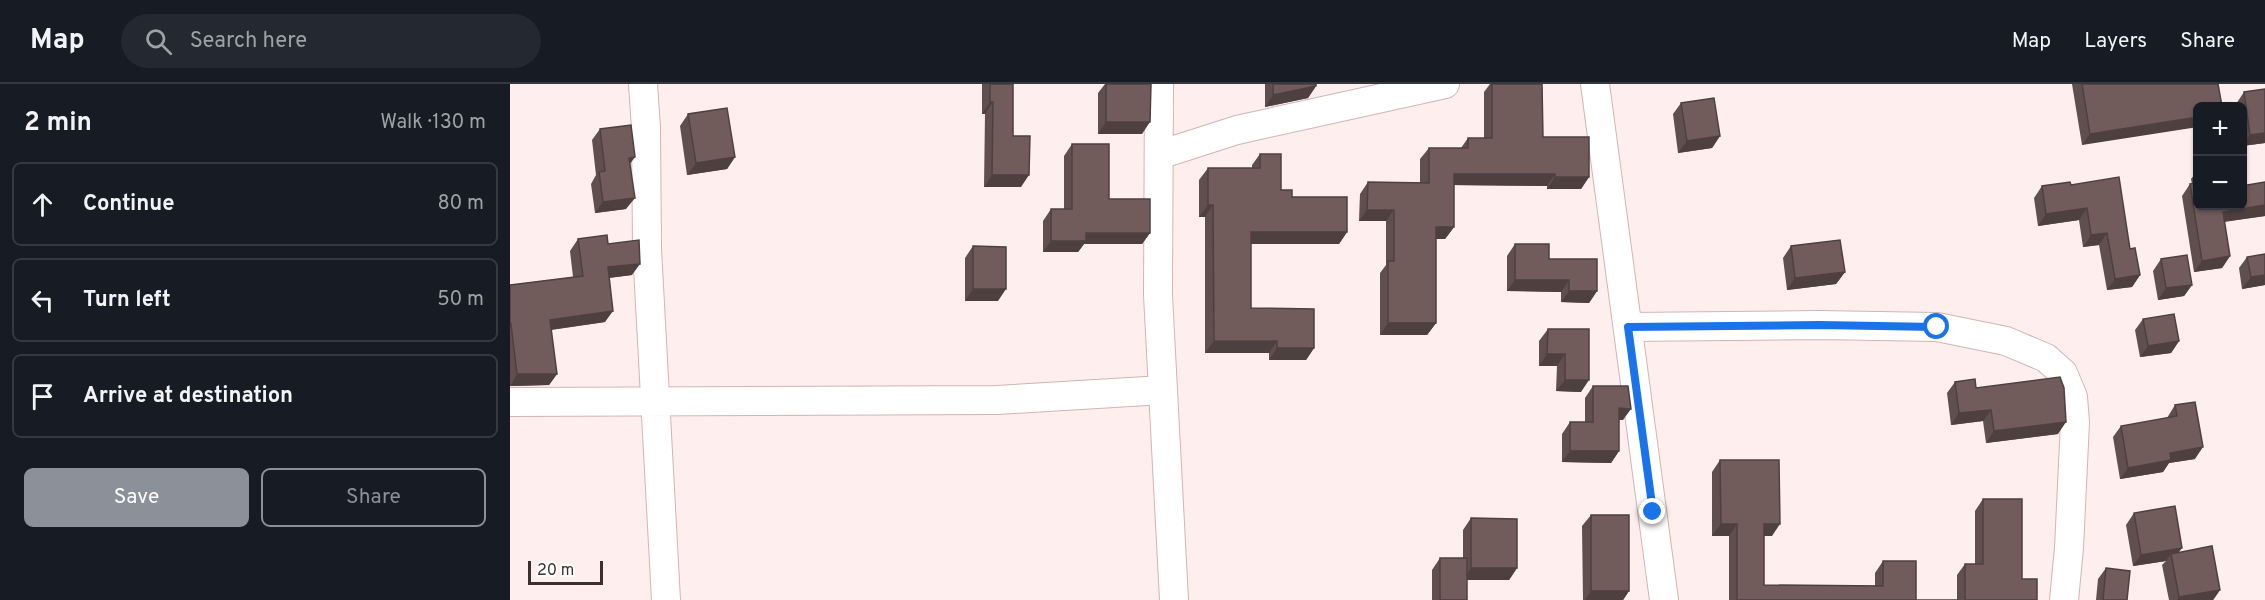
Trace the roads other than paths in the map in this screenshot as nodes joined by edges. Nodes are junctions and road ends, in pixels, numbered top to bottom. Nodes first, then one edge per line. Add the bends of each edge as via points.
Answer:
1 (643, 84) edge
2 (1159, 84) edge
3 (1445, 84) edge
4 (1595, 84) edge
5 (1159, 155) junction
6 (1628, 327) junction
7 (1163, 390) junction
8 (656, 401) junction
9 (510, 402) edge
10 (666, 600) edge
11 (1174, 600) edge
12 (1664, 600) edge
13 (2064, 600) edge

1 - 8 street
2 - 5 street
3 - 5 street via 1237,130
4 - 6 street
5 - 7 street via 1158,295
6 - 12 street
6 - 13 street via 1937,327 2006,341 2046,358 2063,373 2073,397 2075,422
7 - 8 street via 997,400
7 - 11 street
8 - 9 street
8 - 10 street

